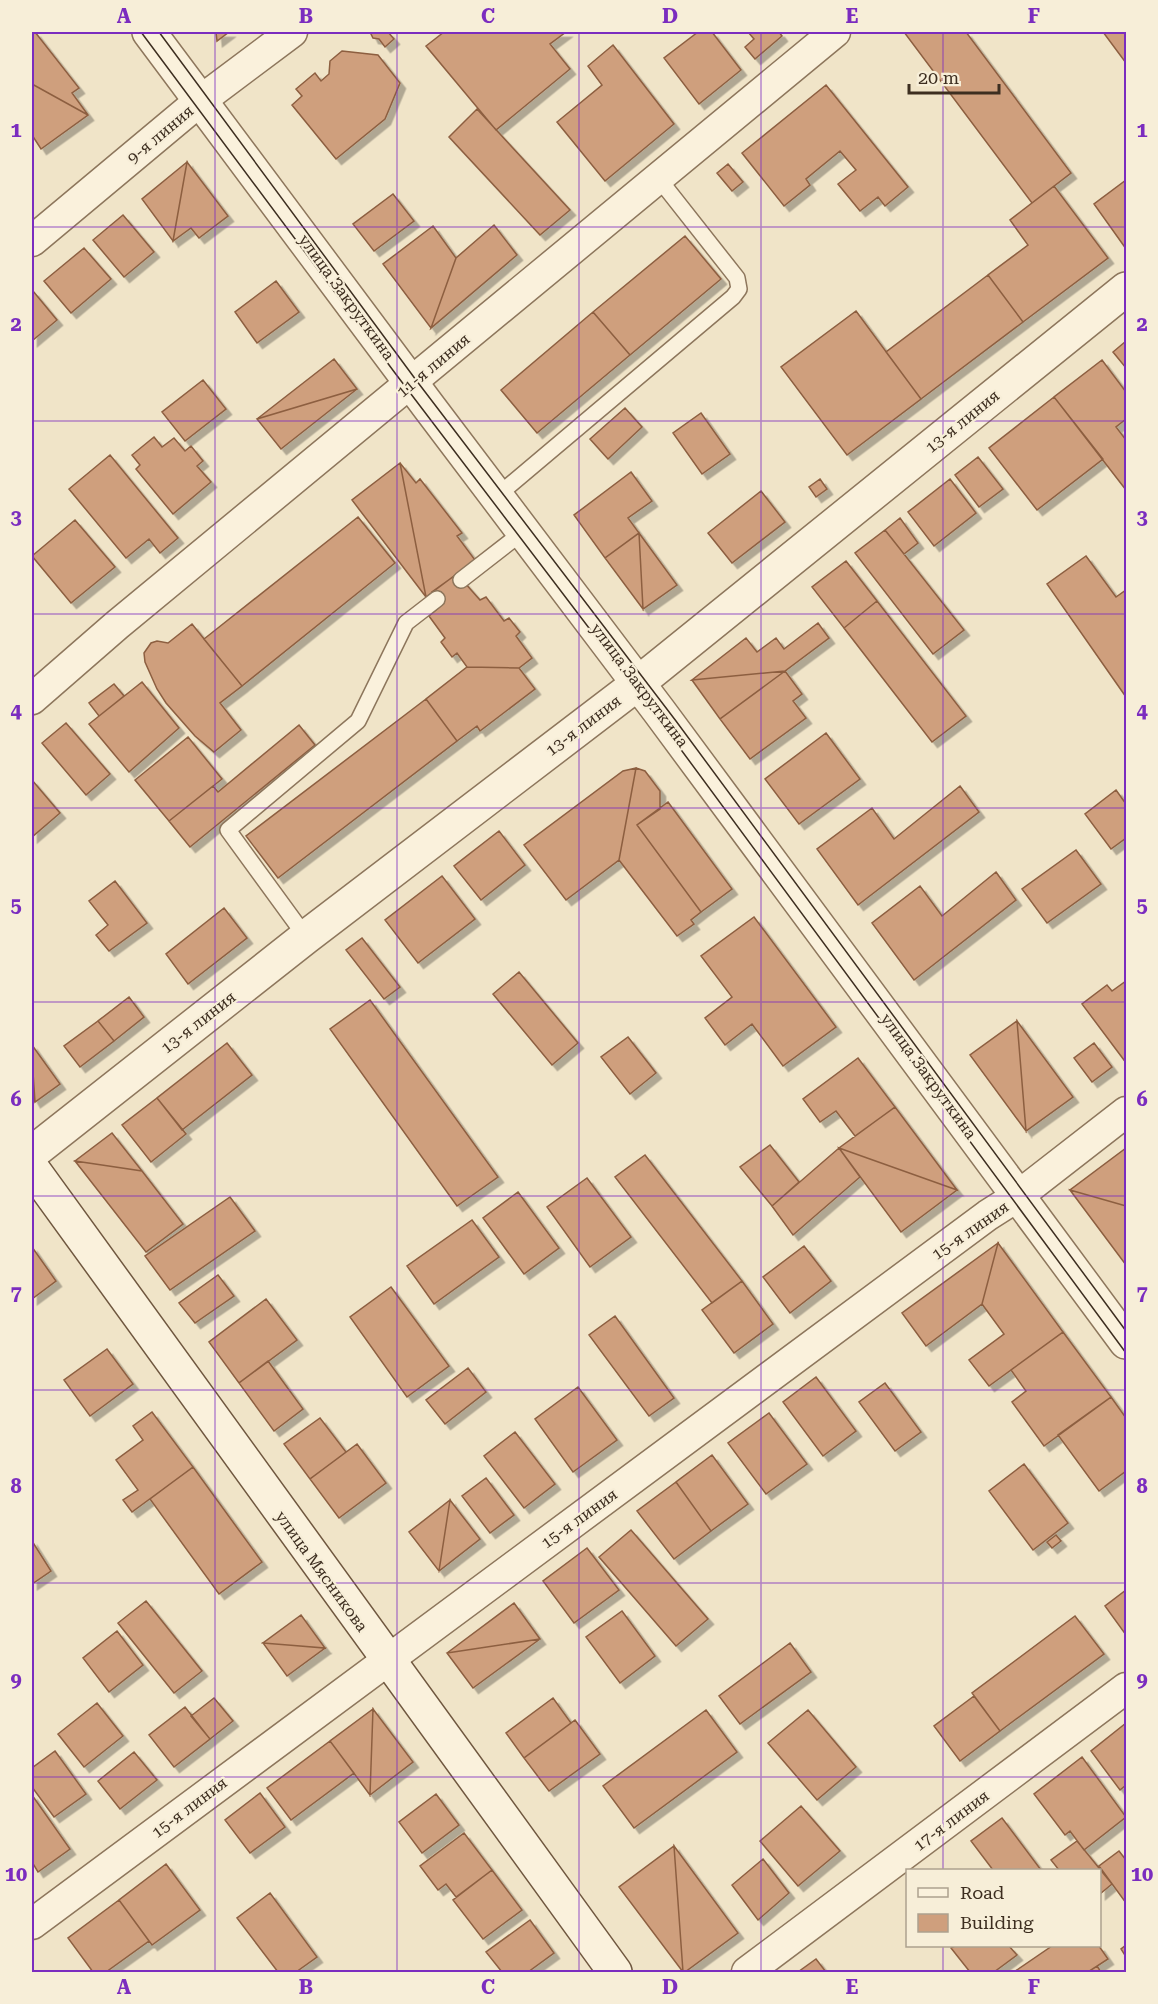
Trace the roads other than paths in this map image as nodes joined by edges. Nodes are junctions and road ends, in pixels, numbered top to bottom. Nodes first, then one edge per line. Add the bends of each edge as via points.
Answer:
1 (149, 32) edge
2 (292, 32) edge
3 (835, 32) edge
4 (201, 100) junction
5 (659, 179) junction
6 (32, 241) edge
7 (1126, 289) edge
8 (411, 384) junction
9 (497, 496) junction
10 (524, 531) junction
11 (461, 580) dead end
12 (437, 599) dead end
13 (638, 683) junction
14 (32, 699) edge
15 (306, 937) junction
16 (1126, 1112) edge
17 (32, 1153) edge
18 (32, 1168) edge
19 (1018, 1196) junction
20 (1126, 1342) edge
21 (387, 1660) junction
22 (1126, 1688) edge
23 (32, 1924) edge
24 (615, 1972) edge
25 (747, 1972) edge

1 - 4 street, улица Закруткина
2 - 4 street, 9-я линия
3 - 5 street, 11-я линия
4 - 6 street, 9-я линия
4 - 8 street, улица Закруткина
5 - 8 street, 11-я линия
5 - 9 lane via 736,278 739,289
7 - 13 street, 13-я линия
8 - 9 street, улица Закруткина
8 - 14 street, 11-я линия
9 - 10 street, улица Закруткина
10 - 11 lane
10 - 13 street, улица Закруткина
12 - 15 lane via 406,623 358,721 228,830
13 - 15 street, 13-я линия
13 - 19 street, улица Закруткина
15 - 17 street, 13-я линия
16 - 19 street, 15-я линия
18 - 21 street, улица Мясникова
19 - 20 street, улица Закруткина
19 - 21 street, 15-я линия
21 - 23 street, 15-я линия
21 - 24 street, улица Мясникова
22 - 25 street, 17-я линия

